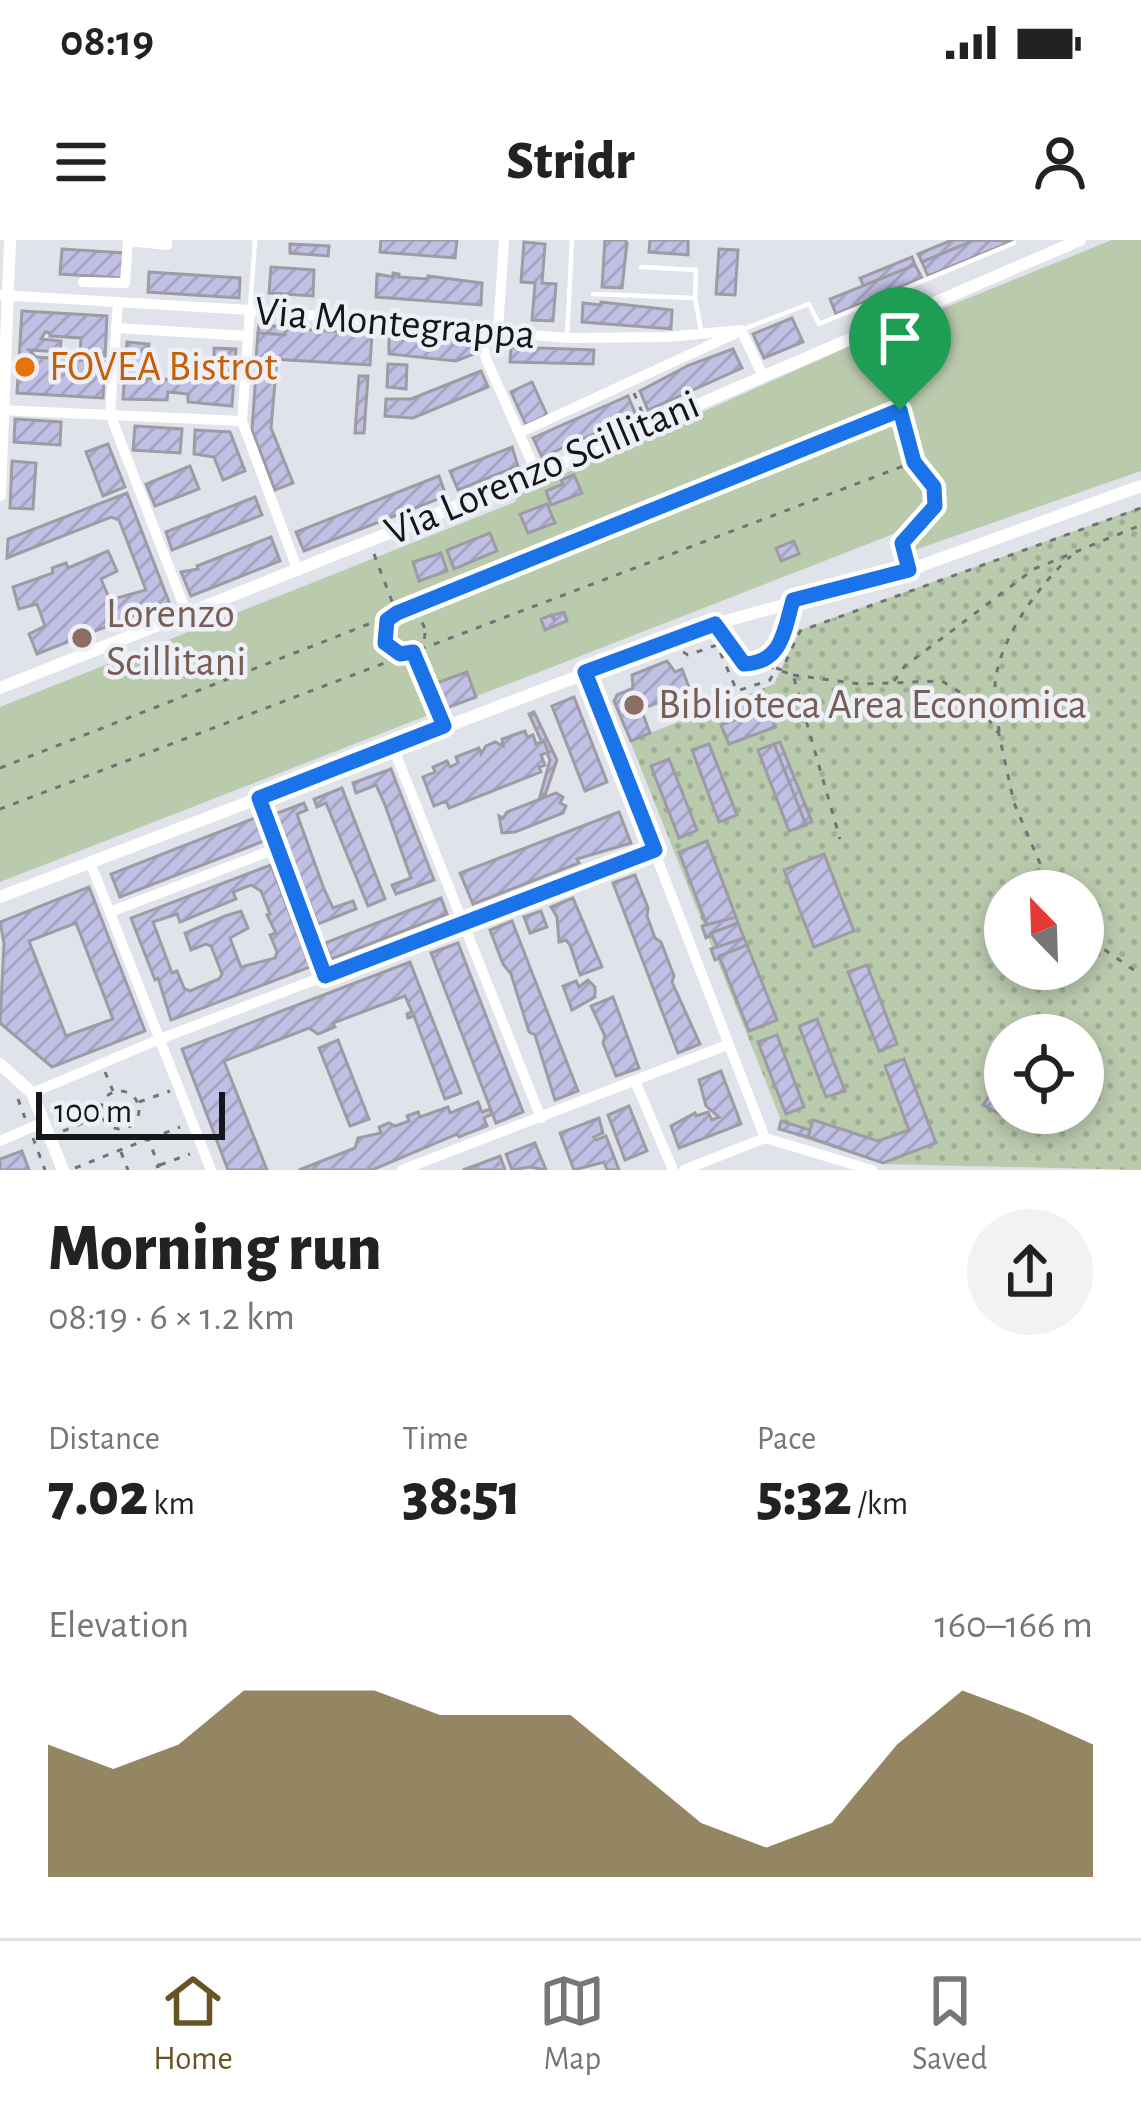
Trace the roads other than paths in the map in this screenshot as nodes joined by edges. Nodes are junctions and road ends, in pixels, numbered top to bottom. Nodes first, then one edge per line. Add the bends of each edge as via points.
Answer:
1 (10, 240) edge
2 (167, 240) edge
3 (255, 240) edge
4 (504, 240) edge
5 (572, 240) edge
6 (1080, 240) edge
7 (128, 241) edge
8 (1014, 243) dead end
9 (641, 267) dead end
10 (83, 282) dead end
11 (593, 294) dead end
12 (4, 296) edge
13 (695, 298) junction
14 (118, 302) junction
15 (250, 310) junction
16 (116, 328) junction
17 (478, 328) junction
18 (498, 330) junction
19 (741, 330) junction
20 (702, 333) junction
21 (248, 336) junction
22 (567, 338) junction
23 (761, 374) junction
24 (2, 410) edge
25 (110, 414) junction
26 (242, 422) junction
27 (519, 433) junction
28 (537, 474) junction
29 (1141, 487) edge
30 (0, 495) edge
31 (298, 571) junction
32 (793, 600) junction
33 (187, 614) junction
34 (715, 624) junction
35 (585, 672) junction
36 (0, 688) edge
37 (392, 745) junction
38 (259, 798) junction
39 (278, 848) junction
40 (655, 850) junction
41 (90, 862) junction
42 (0, 897) edge
43 (110, 912) junction
44 (464, 923) junction
45 (325, 976) junction
46 (160, 1040) junction
47 (727, 1045) junction
48 (0, 1064) edge
49 (635, 1081) junction
50 (32, 1093) junction
51 (541, 1118) junction
52 (47, 1129) junction
53 (765, 1138) junction
54 (0, 1141) edge
55 (408, 1169) edge
56 (67, 1170) edge
57 (211, 1170) edge
58 (673, 1170) edge
59 (684, 1170) edge
60 (872, 1170) edge

1 - 12 street
2 - 7 street
3 - 15 lane
4 - 18 street
5 - 22 lane
6 - 23 street, Via Lorenzo Scillitani
7 - 10 street via 125,283
8 - 19 lane, Via Lorenzo Scillitani via 819,324 808,304
9 - 13 lane via 696,270
11 - 13 lane
12 - 14 street, Via Montegrappa
12 - 24 street
13 - 20 lane
14 - 15 street, Via Montegrappa
14 - 16 street
15 - 17 street, Via Montegrappa
15 - 21 street
16 - 21 street
16 - 25 street
17 - 18 street, Via Montegrappa
17 - 27 street
18 - 22 street, Via Montegrappa
19 - 20 street, Via Montegrappa
19 - 23 street
19 - 27 street, Via Lorenzo Scillitani
20 - 22 street, Via Montegrappa
21 - 26 street
23 - 28 street, Via Lorenzo Scillitani
24 - 25 street
24 - 30 street
25 - 26 street
25 - 33 street
26 - 31 street
27 - 28 street
28 - 31 street, Via Lorenzo Scillitani
29 - 32 street via 909,570
31 - 33 street, Via Lorenzo Scillitani
32 - 34 street
32 - 34 lane via 779,650 761,664 744,664
33 - 36 street, Via Lorenzo Scillitani
34 - 35 street
35 - 37 street
35 - 40 street
37 - 38 street
37 - 44 street
38 - 39 street
38 - 41 street
39 - 43 street
39 - 45 street
40 - 44 street
40 - 47 street
41 - 42 street
41 - 43 street
43 - 46 street
44 - 45 street
44 - 51 street
45 - 46 street
46 - 50 street
46 - 57 street
47 - 49 street
47 - 53 street
48 - 50 street
49 - 51 street
49 - 58 street
50 - 52 street
51 - 55 street
52 - 54 street
52 - 56 street
53 - 59 street
53 - 60 street

